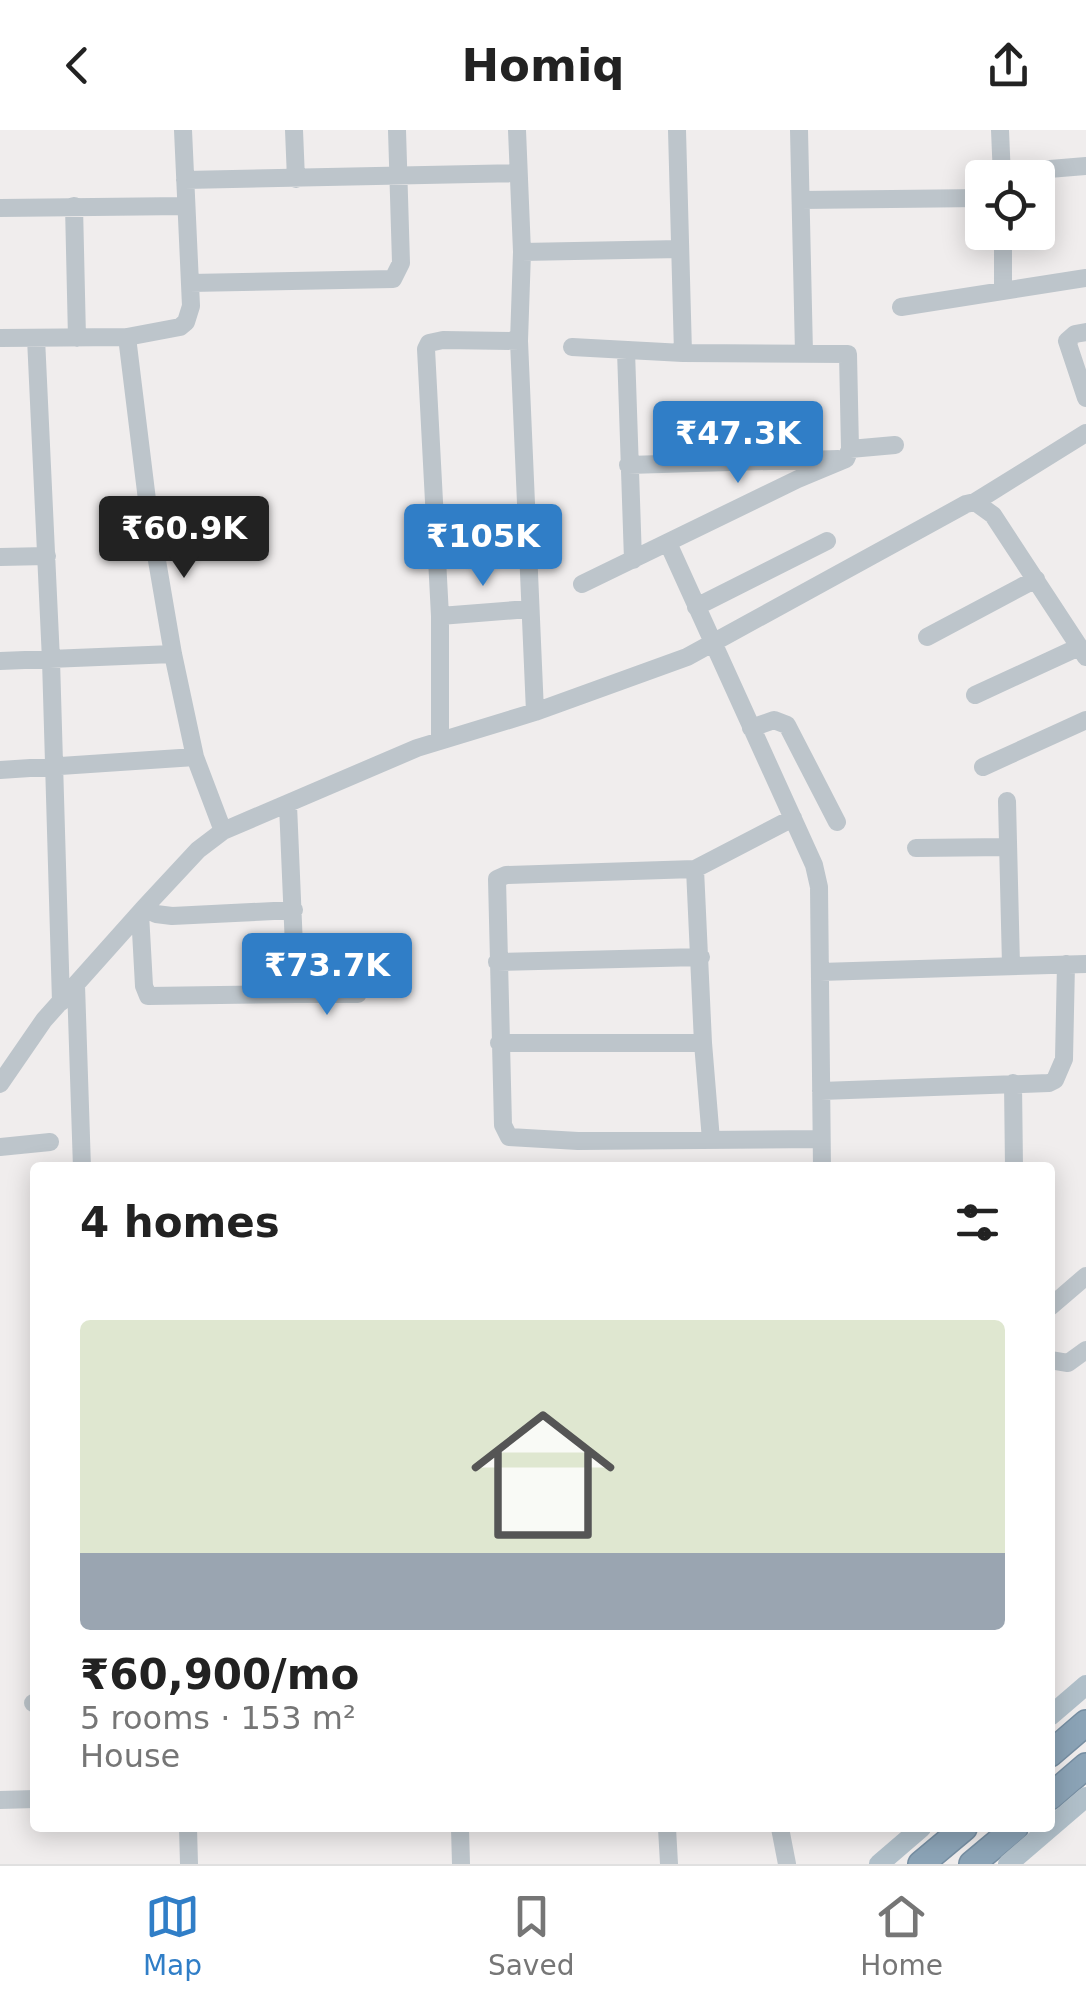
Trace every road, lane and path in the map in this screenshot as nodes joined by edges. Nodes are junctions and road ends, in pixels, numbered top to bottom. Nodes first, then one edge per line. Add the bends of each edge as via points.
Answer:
1 (183, 130) edge
2 (294, 130) edge
3 (397, 130) edge
4 (517, 130) edge
5 (676, 130) edge
6 (799, 130) edge
7 (1000, 130) edge
8 (1001, 160) edge
9 (1086, 166) edge
10 (1055, 169) edge
11 (518, 173) junction
12 (398, 176) junction
13 (296, 179) junction
14 (186, 180) junction
15 (965, 198) edge
16 (801, 200) junction
17 (74, 206) junction
18 (186, 206) junction
19 (0, 208) edge
20 (680, 249) junction
21 (1002, 250) edge
22 (522, 252) junction
23 (1086, 278) edge
24 (190, 283) junction
25 (1003, 290) junction
26 (901, 306) dead end
27 (1086, 332) edge
28 (127, 336) junction
29 (0, 338) edge
30 (36, 338) junction
31 (76, 338) junction
32 (519, 341) junction
33 (572, 347) dead end
34 (626, 351) junction
35 (683, 353) junction
36 (804, 353) junction
37 (1085, 391) edge
38 (1086, 433) edge
39 (895, 445) dead end
40 (848, 454) junction
41 (628, 465) junction
42 (976, 502) junction
43 (827, 541) dead end
44 (668, 543) junction
45 (47, 556) junction
46 (0, 557) edge
47 (633, 560) junction
48 (1036, 579) junction
49 (582, 584) dead end
50 (696, 607) junction
51 (530, 609) junction
52 (440, 616) junction
53 (926, 637) dead end
54 (713, 646) junction
55 (1082, 652) edge
56 (173, 654) junction
57 (0, 660) edge
58 (51, 660) junction
59 (975, 695) dead end
60 (535, 712) junction
61 (1086, 720) edge
62 (751, 728) junction
63 (440, 741) junction
64 (196, 757) junction
65 (53, 766) junction
66 (984, 766) dead end
67 (0, 770) edge
68 (1007, 800) dead end
69 (288, 804) junction
70 (793, 818) junction
71 (838, 822) dead end
72 (223, 831) junction
73 (1008, 847) junction
74 (916, 848) dead end
75 (696, 869) junction
76 (142, 910) junction
77 (294, 910) junction
78 (701, 957) junction
79 (497, 962) junction
80 (1066, 964) junction
81 (1086, 964) edge
82 (1011, 966) junction
83 (820, 972) junction
84 (76, 986) junction
85 (296, 994) junction
86 (358, 994) dead end
87 (61, 1002) junction
88 (703, 1043) junction
89 (499, 1044) junction
90 (1014, 1083) junction
91 (0, 1084) edge
92 (821, 1091) junction
93 (821, 1139) junction
94 (711, 1140) junction
95 (50, 1142) dead end
96 (0, 1147) edge
97 (82, 1162) edge
98 (822, 1162) edge
99 (1014, 1162) edge
100 (1086, 1276) edge
101 (1055, 1302) edge
102 (1086, 1350) edge
103 (1055, 1361) edge
104 (1086, 1685) edge
105 (1055, 1712) edge
106 (1086, 1723) edge
107 (1055, 1750) edge
108 (1086, 1766) edge
109 (1055, 1793) edge
110 (1086, 1797) edge
111 (30, 1799) edge
112 (0, 1800) edge
113 (1055, 1824) edge
114 (188, 1832) edge
115 (460, 1832) edge
116 (668, 1832) edge
117 (781, 1832) edge
118 (914, 1832) edge
119 (959, 1832) edge
120 (1009, 1832) edge
121 (1045, 1832) edge
122 (189, 1864) edge
123 (461, 1864) edge
124 (670, 1864) edge
125 (787, 1864) edge
126 (878, 1864) edge
127 (921, 1864) edge
128 (972, 1864) edge
129 (1008, 1864) edge

1 - 14 street
2 - 13 street
3 - 12 street
4 - 11 street
5 - 20 street
6 - 16 street
7 - 8 street
9 - 10 street
11 - 12 street
11 - 22 street
12 - 13 street
12 - 24 street via 401,263 393,278
13 - 14 street
14 - 18 street
15 - 16 street
16 - 36 street
17 - 18 street
17 - 19 street
17 - 31 street
18 - 24 street
20 - 22 street
20 - 35 street
21 - 25 street
22 - 32 street
23 - 25 street
24 - 28 street via 186,322
25 - 26 street
27 - 37 street via 1067,341
28 - 31 street
28 - 56 street
29 - 30 street
30 - 31 street
30 - 45 street
32 - 51 street
32 - 52 street via 443,340 426,349
33 - 34 street
34 - 35 street
34 - 41 street
35 - 36 street
36 - 40 street via 848,354
38 - 42 street
39 - 40 street
40 - 41 street
40 - 44 street
41 - 47 street
42 - 48 street via 992,514
42 - 54 street
43 - 50 street
44 - 47 street
44 - 50 street
45 - 46 street
45 - 58 street
47 - 49 street
48 - 53 street
48 - 55 street
50 - 54 street
51 - 52 street
51 - 60 street
52 - 63 street
54 - 60 street
54 - 62 street
55 - 59 street
56 - 58 street
56 - 64 street
57 - 58 street
58 - 65 street
60 - 63 street
61 - 66 street
62 - 70 street
62 - 71 street via 774,720 787,725
63 - 69 street
64 - 65 street
64 - 72 street
65 - 67 street
65 - 87 street
68 - 73 street
69 - 72 street
69 - 77 street
70 - 75 street
70 - 83 street via 819,887
72 - 76 street
73 - 74 street
73 - 82 street
75 - 78 street
75 - 79 street via 502,876 496,884
76 - 77 street via 172,916
76 - 84 street
76 - 85 street via 148,996
77 - 85 street
78 - 79 street
78 - 88 street
79 - 89 street
80 - 81 street
80 - 82 street
80 - 90 street via 1059,1076 1049,1083
82 - 83 street
83 - 92 street
84 - 87 street
84 - 97 street
85 - 86 street
87 - 91 street
88 - 89 street
88 - 94 street
89 - 94 street via 502,1125 510,1137
90 - 92 street
90 - 99 street
92 - 93 street
93 - 94 street
93 - 98 street
95 - 96 street
100 - 101 street
102 - 103 street via 1068,1363
104 - 105 main road
106 - 107 highway
108 - 109 highway
110 - 113 main road
111 - 112 street
114 - 122 street
115 - 123 street
116 - 124 street
117 - 125 street
118 - 126 main road
119 - 127 highway
120 - 128 highway
121 - 129 main road

